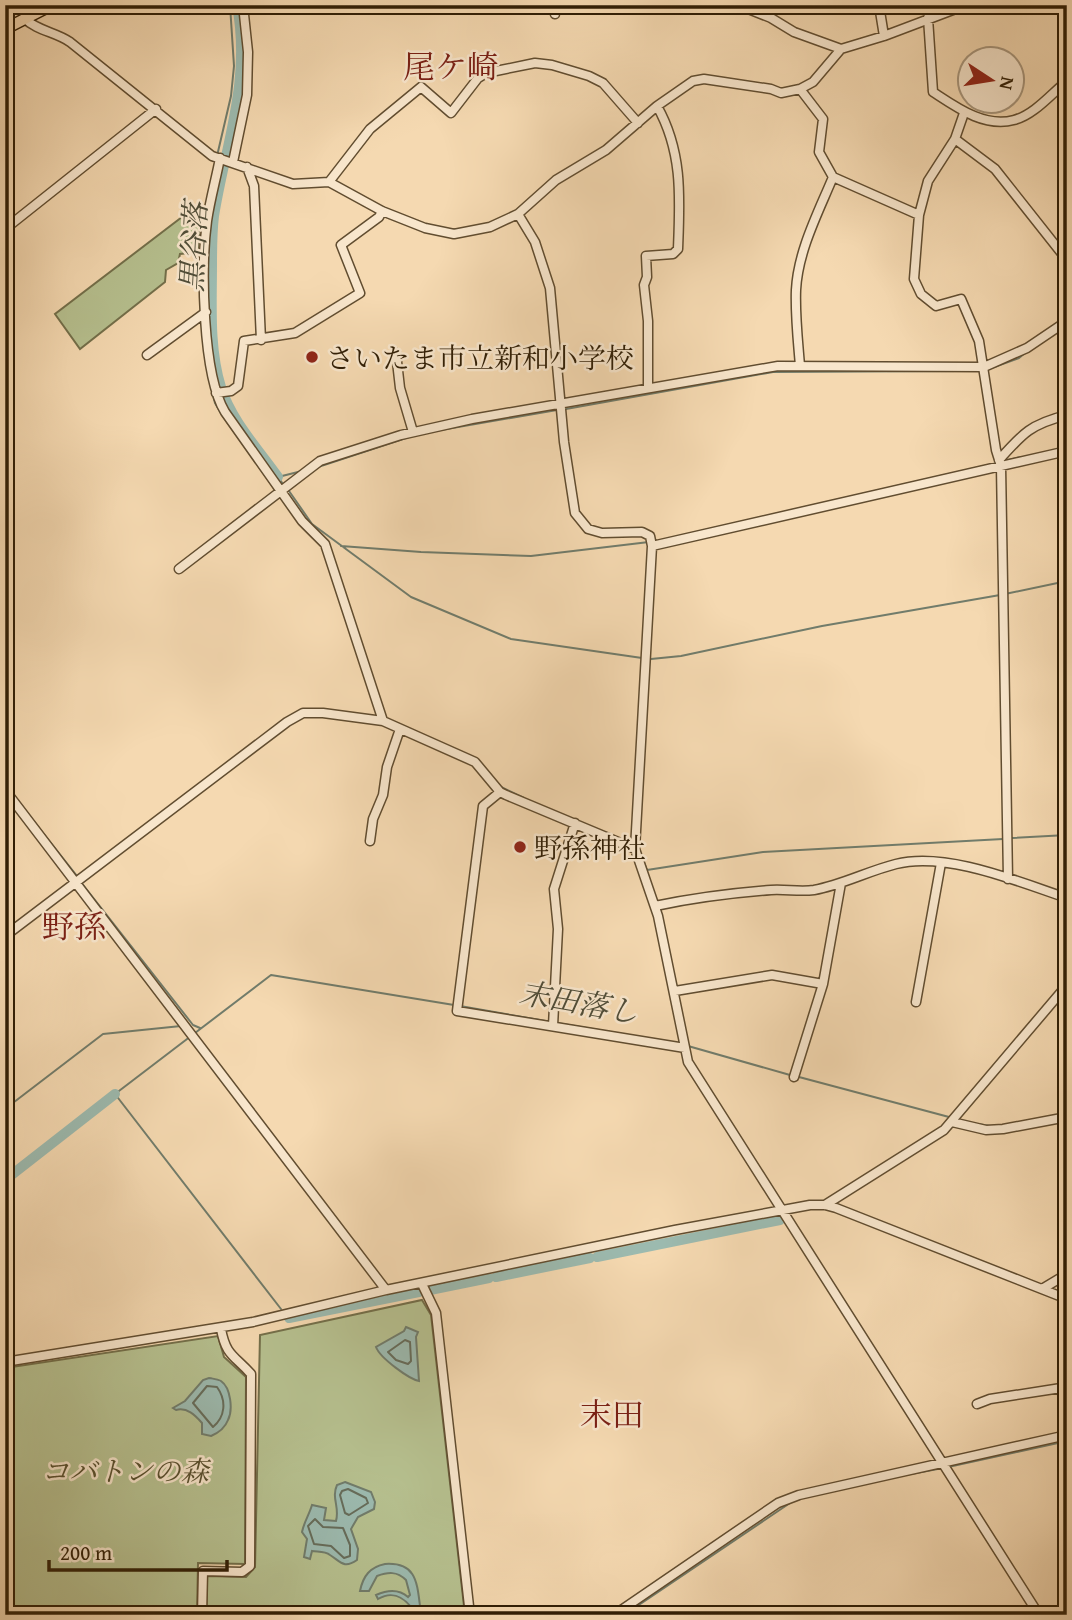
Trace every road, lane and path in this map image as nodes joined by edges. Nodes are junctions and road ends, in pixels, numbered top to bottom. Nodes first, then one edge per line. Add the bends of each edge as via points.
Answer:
1 (52, 5) edge
2 (243, 5) edge
3 (738, 5) edge
4 (879, 5) edge
5 (966, 5) edge
6 (29, 12) edge
7 (928, 18) junction
8 (5, 29) edge
9 (884, 36) junction
10 (841, 49) junction
11 (1067, 81) edge
12 (800, 89) junction
13 (657, 106) junction
14 (956, 108) edge
15 (156, 109) junction
16 (1026, 112) edge
17 (963, 116) edge
18 (974, 116) edge
19 (1020, 116) edge
20 (638, 123) junction
21 (956, 139) junction
22 (227, 160) junction
23 (247, 167) junction
24 (833, 177) junction
25 (329, 182) junction
26 (382, 211) junction
27 (518, 214) junction
28 (919, 215) junction
29 (5, 229) edge
30 (1067, 260) edge
31 (206, 312) junction
32 (1067, 321) edge
33 (261, 340) junction
34 (396, 353) dead end
35 (147, 355) dead end
36 (800, 366) junction
37 (984, 367) junction
38 (648, 388) junction
39 (216, 393) junction
40 (561, 405) junction
41 (1067, 415) edge
42 (413, 432) junction
43 (1067, 451) edge
44 (1000, 463) junction
45 (281, 490) junction
46 (652, 546) junction
47 (179, 569) dead end
48 (383, 721) junction
49 (400, 729) junction
50 (5, 790) edge
51 (500, 792) junction
52 (575, 823) junction
53 (370, 841) dead end
54 (635, 849) junction
55 (941, 863) junction
56 (1008, 879) junction
57 (75, 883) junction
58 (841, 883) junction
59 (1067, 898) edge
60 (655, 906) junction
61 (5, 936) edge
62 (823, 984) junction
63 (1067, 985) edge
64 (675, 991) junction
65 (916, 1002) dead end
66 (553, 1026) junction
67 (685, 1048) junction
68 (794, 1077) dead end
69 (1067, 1117) edge
70 (952, 1122) junction
71 (825, 1205) junction
72 (782, 1210) junction
73 (1067, 1274) edge
74 (422, 1284) junction
75 (1042, 1289) junction
76 (386, 1290) junction
77 (1067, 1299) edge
78 (221, 1329) junction
79 (5, 1362) edge
80 (977, 1404) dead end
81 (1067, 1417) edge
82 (1067, 1435) edge
83 (942, 1463) junction
84 (620, 1613) edge
85 (202, 1615) edge
86 (470, 1615) edge
87 (1038, 1615) edge

1 - 6 main road
2 - 22 street via 247,95
3 - 10 street
4 - 9 street
5 - 7 street
6 - 8 main road
6 - 15 street via 37,28 71,42
7 - 9 street
7 - 14 street via 933,92
9 - 10 street
10 - 12 street via 824,72
11 - 16 street
12 - 13 street via 781,93 704,79 693,81
12 - 24 street via 822,119 819,152
13 - 20 street
13 - 38 street via 672,140 681,193 678,249 673,254 646,256
15 - 22 street via 212,156
15 - 29 street
17 - 21 street
18 - 19 street via 1014,120
20 - 25 street via 603,83 589,76 552,65 517,66 486,72 451,113 421,87 370,129
20 - 27 street via 606,150 556,180
21 - 28 street via 928,180
21 - 30 street via 995,169
22 - 23 street
22 - 31 street via 207,222
23 - 25 street via 293,184
23 - 33 street via 254,186
24 - 28 street
24 - 36 street via 817,214 796,289
25 - 26 street
26 - 27 street via 454,234 490,227
26 - 33 street via 341,245 360,293 295,333
27 - 40 street via 535,242 550,288
28 - 37 street via 914,279 920,294 936,306 961,299 979,341
31 - 35 street
31 - 39 street
32 - 37 street via 1027,348
33 - 39 street via 244,341 238,386
34 - 42 street
36 - 37 street
36 - 38 street
37 - 44 street
38 - 40 street
39 - 45 street
40 - 42 street
40 - 46 street via 575,513 588,529 642,532 650,536
41 - 44 street via 1042,421 1025,432
42 - 45 street via 320,461
43 - 44 street
44 - 46 street
44 - 56 street
45 - 47 street
45 - 48 street via 302,522 325,544
46 - 54 street
48 - 49 street
48 - 57 street via 323,713 293,718
49 - 51 street via 475,762
49 - 53 street
50 - 57 street
51 - 52 street
51 - 66 street via 483,806 457,1011
52 - 54 street
52 - 66 street via 554,889 558,929
54 - 60 street
55 - 56 street
55 - 58 street via 897,863
55 - 65 street
56 - 59 street
57 - 61 street
57 - 76 street
58 - 60 street
58 - 62 street
60 - 64 street
62 - 64 street via 762,976
62 - 68 street
63 - 70 street
64 - 67 street
66 - 67 street
67 - 72 street via 688,1062
69 - 70 street via 986,1130
70 - 71 street
71 - 72 street
71 - 75 street
72 - 74 street
72 - 83 street
73 - 75 street
74 - 76 street
74 - 86 street via 436,1313
75 - 77 street
76 - 78 street
78 - 79 street
78 - 85 street via 225,1346 251,1374 250,1566 242,1572 203,1571
80 - 81 street via 1061,1388
82 - 83 street
83 - 84 street via 778,1503
83 - 87 street

